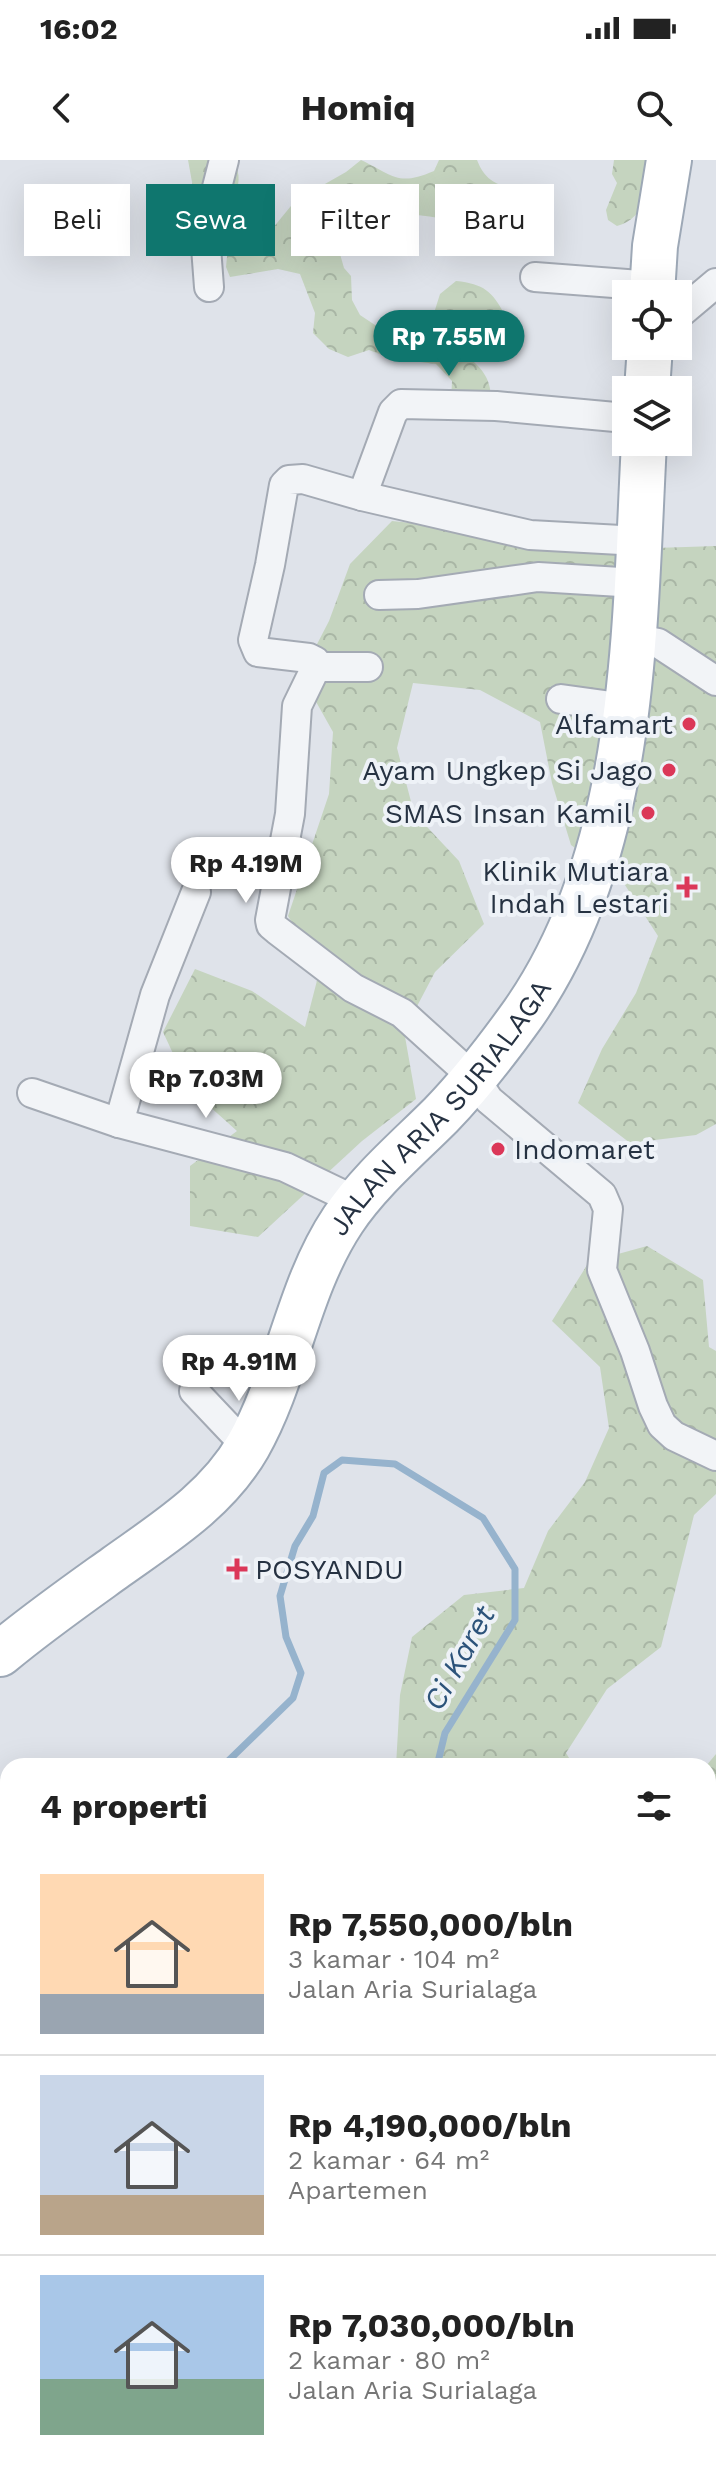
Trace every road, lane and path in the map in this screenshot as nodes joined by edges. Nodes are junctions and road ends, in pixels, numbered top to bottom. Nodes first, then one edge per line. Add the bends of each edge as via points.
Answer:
1 (224, 160) edge
2 (669, 160) edge
3 (535, 277) dead end
4 (659, 280) edge
5 (716, 283) edge
6 (209, 287) dead end
7 (612, 290) edge
8 (692, 290) edge
9 (612, 417) edge
10 (643, 456) edge
11 (362, 496) junction
12 (638, 562) junction
13 (379, 595) dead end
14 (633, 638) junction
15 (316, 667) junction
16 (368, 667) dead end
17 (716, 681) edge
18 (561, 699) dead end
19 (626, 708) junction
20 (196, 892) dead end
21 (474, 1078) junction
22 (32, 1093) dead end
23 (119, 1123) junction
24 (356, 1201) junction
25 (194, 1391) dead end
26 (247, 1447) junction
27 (716, 1456) edge
28 (0, 1654) edge

1 - 6 street via 205,234
2 - 4 main road via 655,246
3 - 7 street
5 - 8 street
9 - 11 street via 401,404 393,412
10 - 12 main road, JALAN ARIA SURIALAGA
11 - 12 street
11 - 15 street via 295,478 284,485 253,640 258,652 309,658
12 - 13 street
12 - 14 main road, JALAN ARIA SURIALAGA
14 - 17 street via 658,643
14 - 19 main road, JALAN ARIA SURIALAGA
15 - 16 street
15 - 21 street via 297,706 290,814 271,925 353,988 402,1013
18 - 19 street
19 - 21 main road, JALAN ARIA SURIALAGA via 609,813 579,905 542,984
20 - 23 street via 155,995
21 - 24 main road, JALAN ARIA SURIALAGA
21 - 27 street via 489,1100 602,1195 608,1209 602,1270 653,1406 674,1436
22 - 23 street
23 - 24 street via 285,1167
24 - 26 main road, JALAN ARIA SURIALAGA via 323,1254
25 - 26 street
26 - 28 main road, JALAN ARIA SURIALAGA via 193,1512

